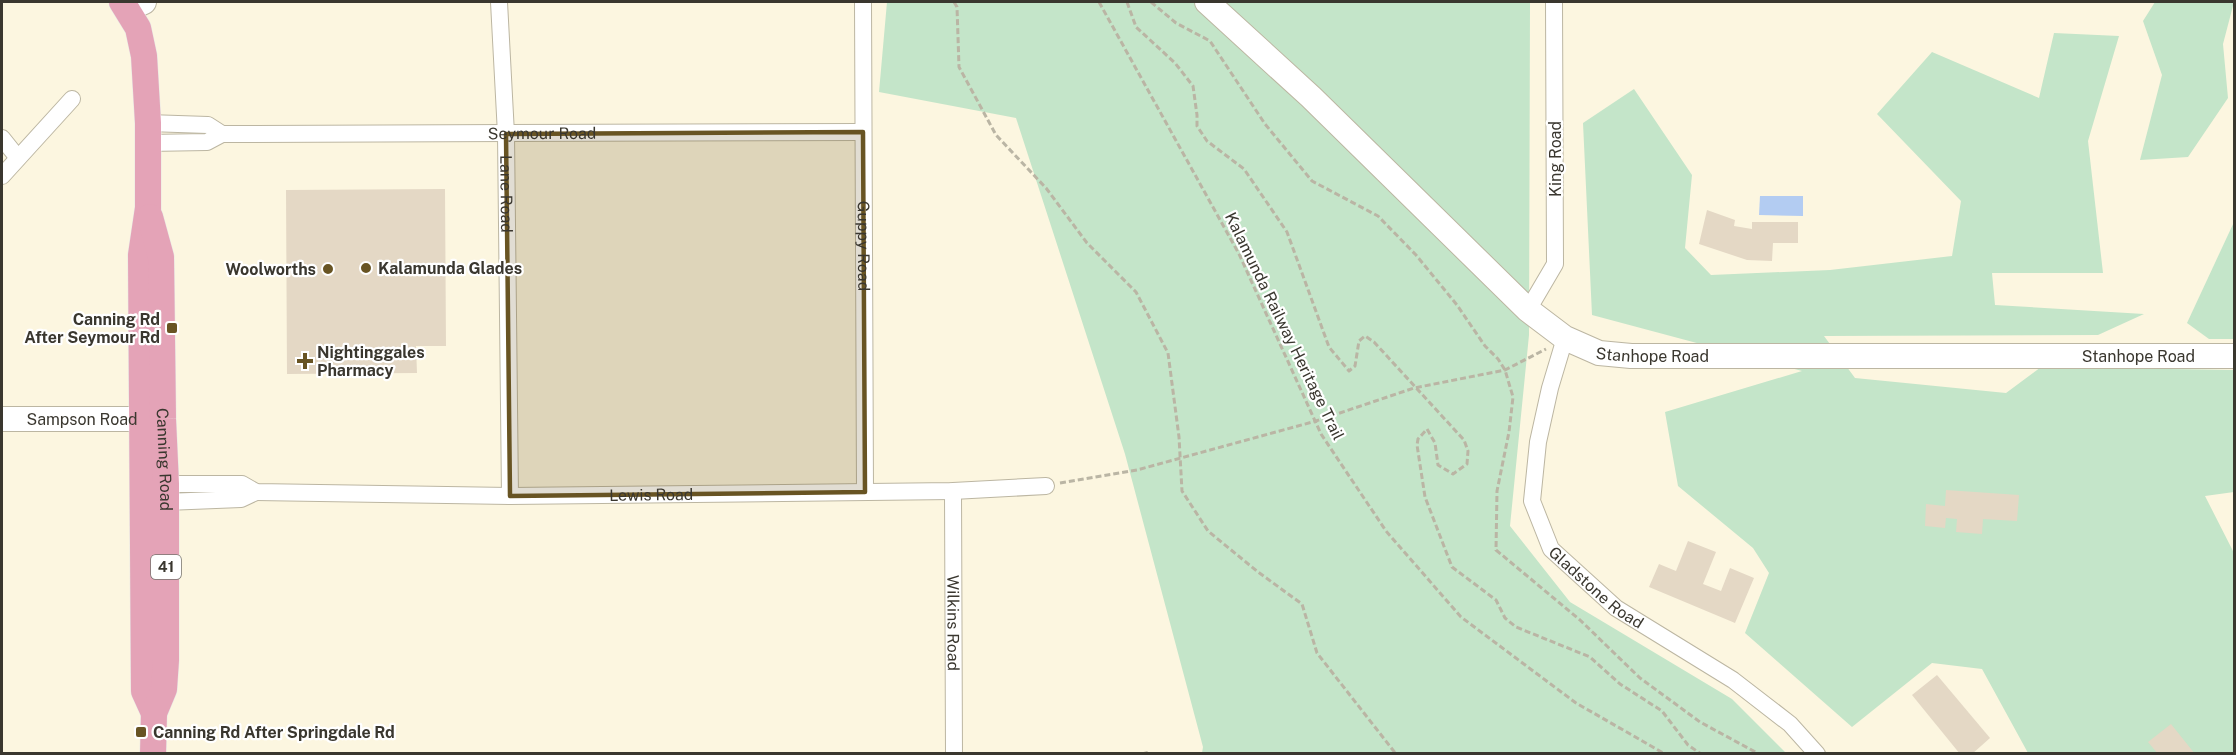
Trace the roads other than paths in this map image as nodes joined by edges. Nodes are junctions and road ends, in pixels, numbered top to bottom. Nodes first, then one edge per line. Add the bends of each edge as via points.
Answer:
1 (499, 2) edge
2 (863, 2) edge
3 (1207, 2) edge
4 (1554, 2) edge
5 (131, 4) edge
6 (72, 99) dead end
7 (863, 132) junction
8 (148, 133) junction
9 (506, 134) junction
10 (2, 138) edge
11 (18, 158) junction
12 (2, 176) edge
13 (1528, 310) junction
14 (1565, 338) junction
15 (2235, 356) edge
16 (2, 419) edge
17 (152, 419) junction
18 (1046, 486) road end
19 (952, 491) junction
20 (865, 492) junction
21 (158, 493) junction
22 (510, 496) junction
23 (153, 753) edge
24 (954, 753) edge
25 (1817, 753) edge

1 - 9 street, Lane Road
2 - 7 street, Guppy Road
3 - 13 street, Stanhope Road via 1311,97
4 - 13 street, King Road via 1555,264
5 - 8 main road, Canning Road / 41 via 144,56
6 - 11 street
7 - 9 street, Seymour Road
7 - 20 street, Guppy Road
8 - 9 street, Seymour Road via 207,142 222,134
8 - 17 main road, Canning Road / 41 via 147,208 141,255
9 - 22 street, Lane Road
10 - 11 street
11 - 12 street
13 - 14 street, Stanhope Road
14 - 15 street, Stanhope Road via 1599,353 1631,356
14 - 25 street, Gladstone Road via 1538,442 1532,501 1551,549 1616,608 1733,680 1790,724
16 - 17 street, Sampson Road
17 - 21 main road, Canning Road / 41
18 - 19 street, Lewis Road
19 - 20 street, Lewis Road
19 - 24 street, Wilkins Road
20 - 22 street, Lewis Road
21 - 22 street, Lewis Road via 242,484 256,492
21 - 23 main road, Canning Road / 41 via 144,691 154,713

